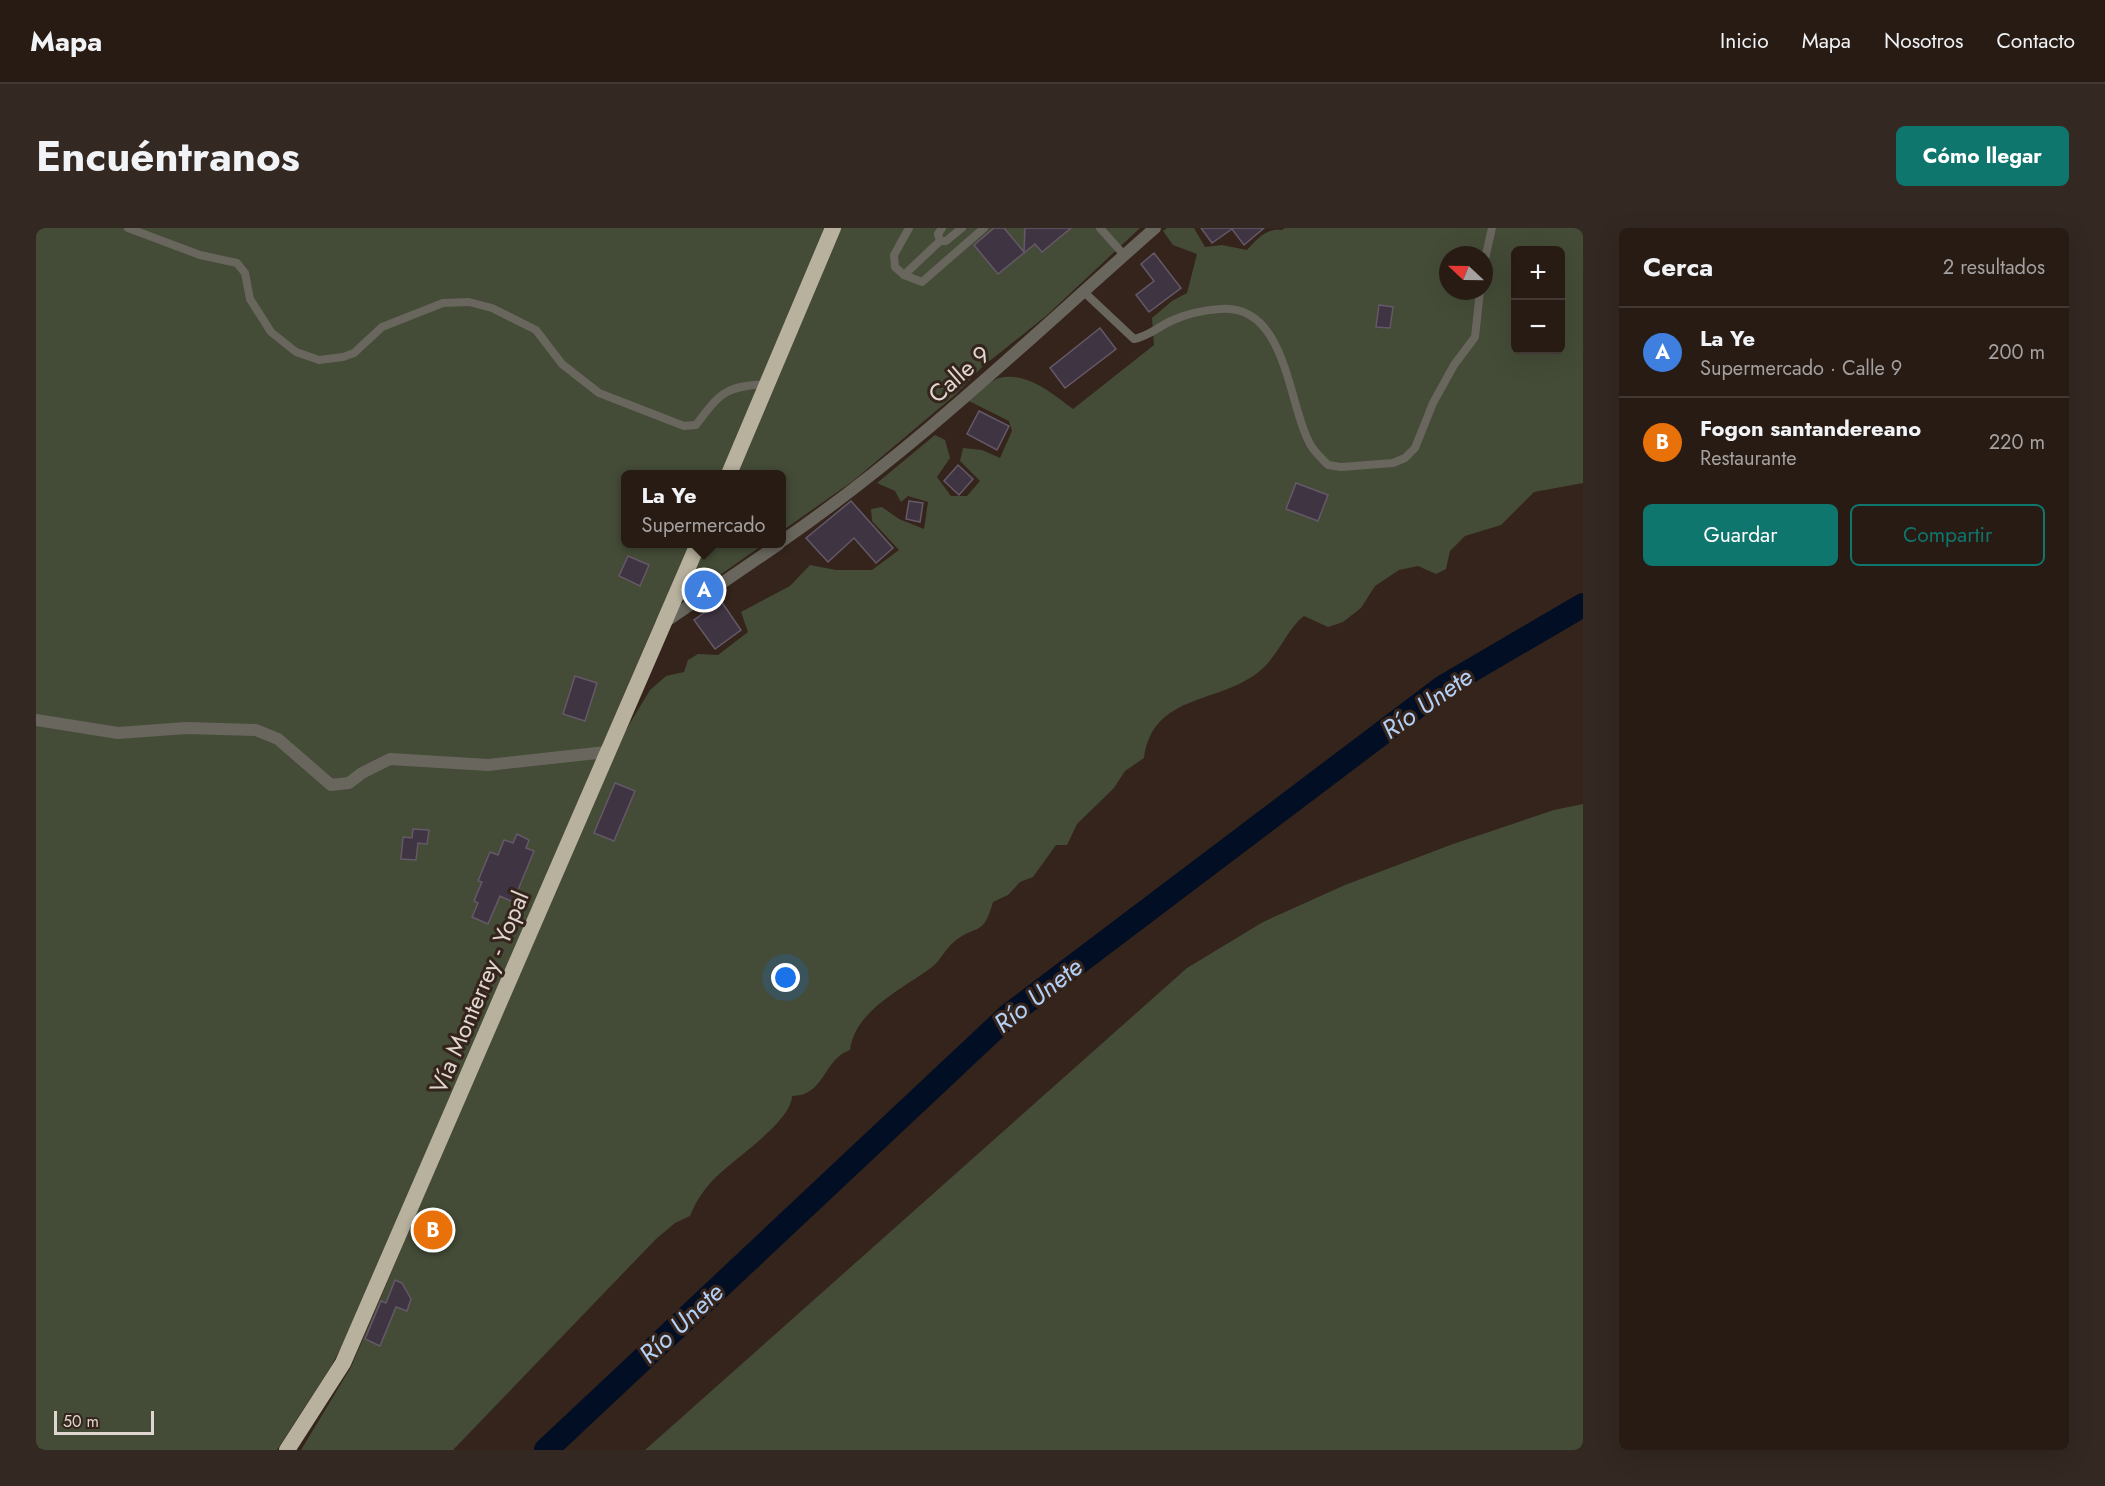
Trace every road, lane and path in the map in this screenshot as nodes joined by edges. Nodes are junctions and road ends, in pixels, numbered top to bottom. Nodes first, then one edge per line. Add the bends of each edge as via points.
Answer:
1 (128, 228) edge
2 (833, 228) edge
3 (909, 228) edge
4 (942, 228) edge
5 (962, 228) edge
6 (984, 228) edge
7 (1100, 228) edge
8 (1155, 228) edge
9 (1492, 228) edge
10 (940, 241) junction
11 (1488, 246) edge
12 (1124, 255) junction
13 (904, 275) junction
14 (1084, 292) junction
15 (1479, 300) edge
16 (769, 384) junction
17 (731, 470) edge
18 (786, 538) edge
19 (696, 548) edge
20 (771, 548) edge
21 (664, 623) junction
22 (36, 720) edge
23 (606, 752) junction
24 (287, 1450) edge

1 - 16 lane via 200,255 237,262 245,273 250,298 271,332 296,352 319,360 354,353 382,327 443,303 469,302 492,308 536,330 562,364 599,393 684,426 696,425 717,396 727,390 739,385
2 - 16 lane
3 - 13 lane via 894,255 895,267
4 - 10 lane via 938,234
5 - 10 lane via 952,239
6 - 13 lane via 928,279 922,282
7 - 12 lane
8 - 12 lane
9 - 11 lane
10 - 13 lane
12 - 14 lane
14 - 15 lane via 1134,339 1170,321 1200,312 1224,308 1248,313 1262,325 1286,367 1308,440 1329,465 1341,467 1393,463 1406,458 1415,448 1433,403 1475,337
14 - 18 lane via 845,497
16 - 17 lane
19 - 21 lane
20 - 21 lane
21 - 23 highway, Vía Monterrey - Yopal
22 - 23 street via 118,733 186,728 256,730 279,739 331,785 349,783 390,759 488,765
23 - 24 highway, Vía Monterrey - Yopal via 515,971 343,1363

